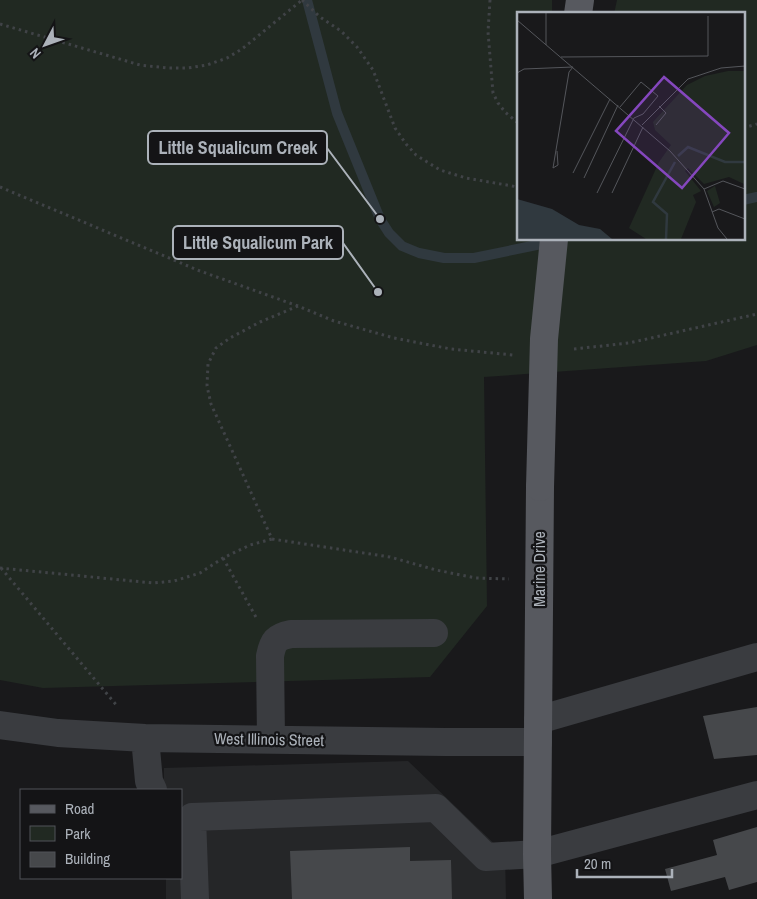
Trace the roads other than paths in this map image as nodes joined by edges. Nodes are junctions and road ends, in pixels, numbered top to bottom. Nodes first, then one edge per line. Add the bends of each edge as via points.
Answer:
1 (554, 240) edge
2 (434, 633) dead end
3 (757, 657) edge
4 (0, 725) edge
5 (538, 731) junction
6 (145, 738) junction
7 (271, 739) junction
8 (153, 789) edge
9 (757, 795) edge
10 (187, 840) edge
11 (537, 854) junction
12 (195, 899) edge
13 (538, 899) edge

1 - 5 main road, Marine Drive, bridge via 544,339
2 - 7 street via 291,634 276,639 270,656
3 - 5 street, West Illinois Street
4 - 6 street, West Illinois Street
5 - 7 street, West Illinois Street via 445,742
5 - 11 main road, Marine Drive
6 - 7 street, West Illinois Street
6 - 8 street
9 - 11 street
10 - 11 street via 192,817 436,808 486,857
10 - 12 street
11 - 13 main road, Marine Drive

